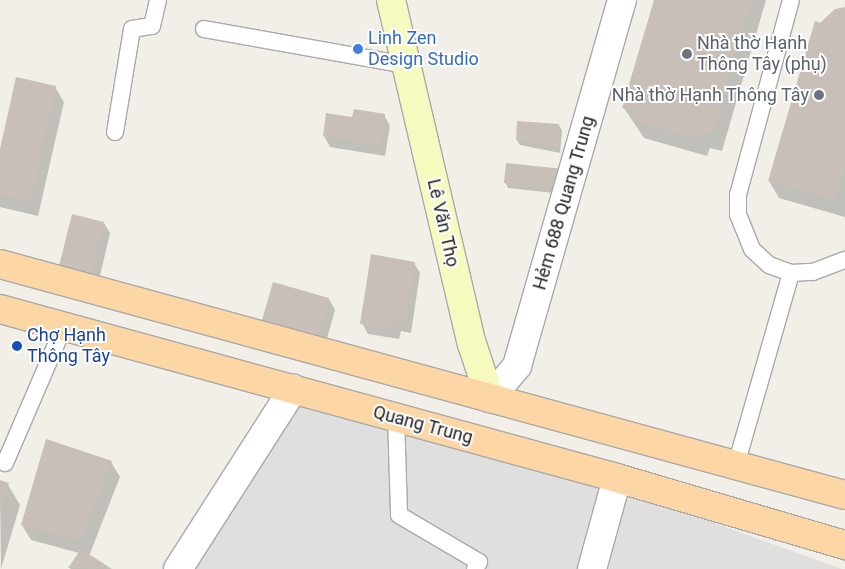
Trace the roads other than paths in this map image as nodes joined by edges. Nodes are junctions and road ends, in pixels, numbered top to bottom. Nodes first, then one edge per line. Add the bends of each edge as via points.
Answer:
1 (158, 0) edge
2 (390, 0) edge
3 (622, 0) edge
4 (791, 0) edge
5 (204, 29) dead end
6 (406, 65) junction
7 (115, 132) dead end
8 (845, 260) edge
9 (0, 264) edge
10 (791, 274) junction
11 (0, 309) edge
12 (64, 326) junction
13 (293, 389) junction
14 (490, 398) junction
15 (396, 417) junction
16 (498, 445) junction
17 (5, 463) dead end
18 (736, 465) junction
19 (617, 478) junction
20 (845, 495) edge
21 (845, 545) edge
22 (178, 569) edge
23 (475, 569) edge
24 (592, 569) edge

1 - 7 lane via 152,26 132,29
2 - 6 main road, Lê Văn Thọ
3 - 14 street, Hẻm 688 Quang Trung via 517,366
4 - 10 lane via 738,195 738,215 752,250 769,265
5 - 6 lane
6 - 14 main road, Lê Văn Thọ via 472,344
8 - 10 lane via 813,272
9 - 14 main road
10 - 18 lane
11 - 12 main road, Quang Trung
12 - 13 main road, Quang Trung
12 - 17 lane
13 - 15 main road, Quang Trung
13 - 22 street
14 - 16 main road, Lê Văn Thọ
14 - 18 main road
15 - 16 main road, Quang Trung
15 - 23 lane via 400,515 479,562
16 - 19 main road, Quang Trung
18 - 20 main road
19 - 21 main road, Quang Trung
19 - 24 street

